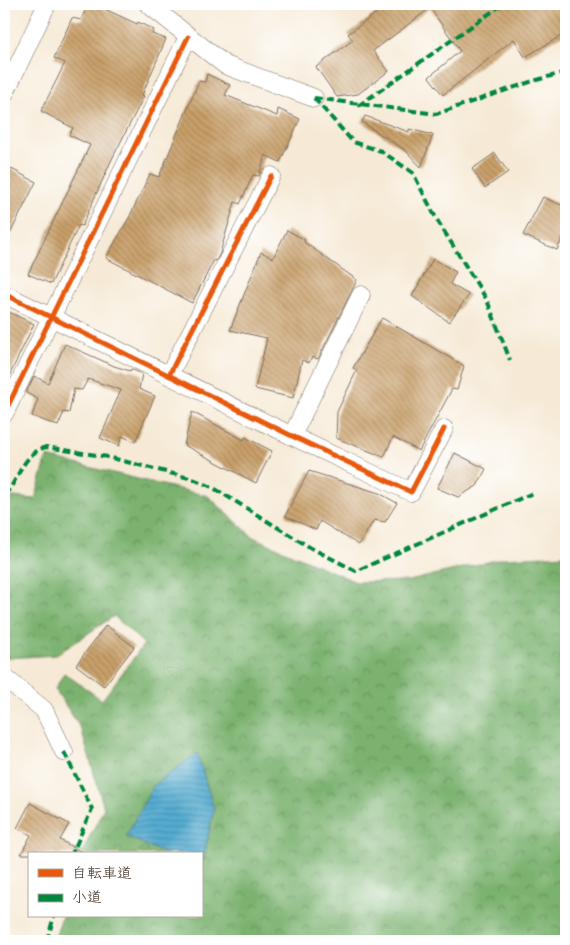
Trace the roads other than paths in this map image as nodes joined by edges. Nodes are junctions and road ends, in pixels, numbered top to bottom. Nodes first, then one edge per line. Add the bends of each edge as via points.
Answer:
1 (47, 4) edge
2 (148, 4) edge
3 (188, 37) junction
4 (4, 95) edge
5 (314, 98) dead end
6 (271, 176) dead end
7 (4, 294) edge
8 (361, 295) dead end
9 (50, 317) junction
10 (169, 375) junction
11 (4, 414) edge
12 (444, 429) dead end
13 (292, 436) junction
14 (4, 677) edge
15 (64, 752) dead end

1 - 4 street
2 - 3 street
3 - 5 street via 225,65
3 - 9 street
6 - 10 street
7 - 9 street
8 - 13 street
9 - 10 street
9 - 11 street
10 - 13 street
12 - 13 street via 412,492
14 - 15 street via 44,710

